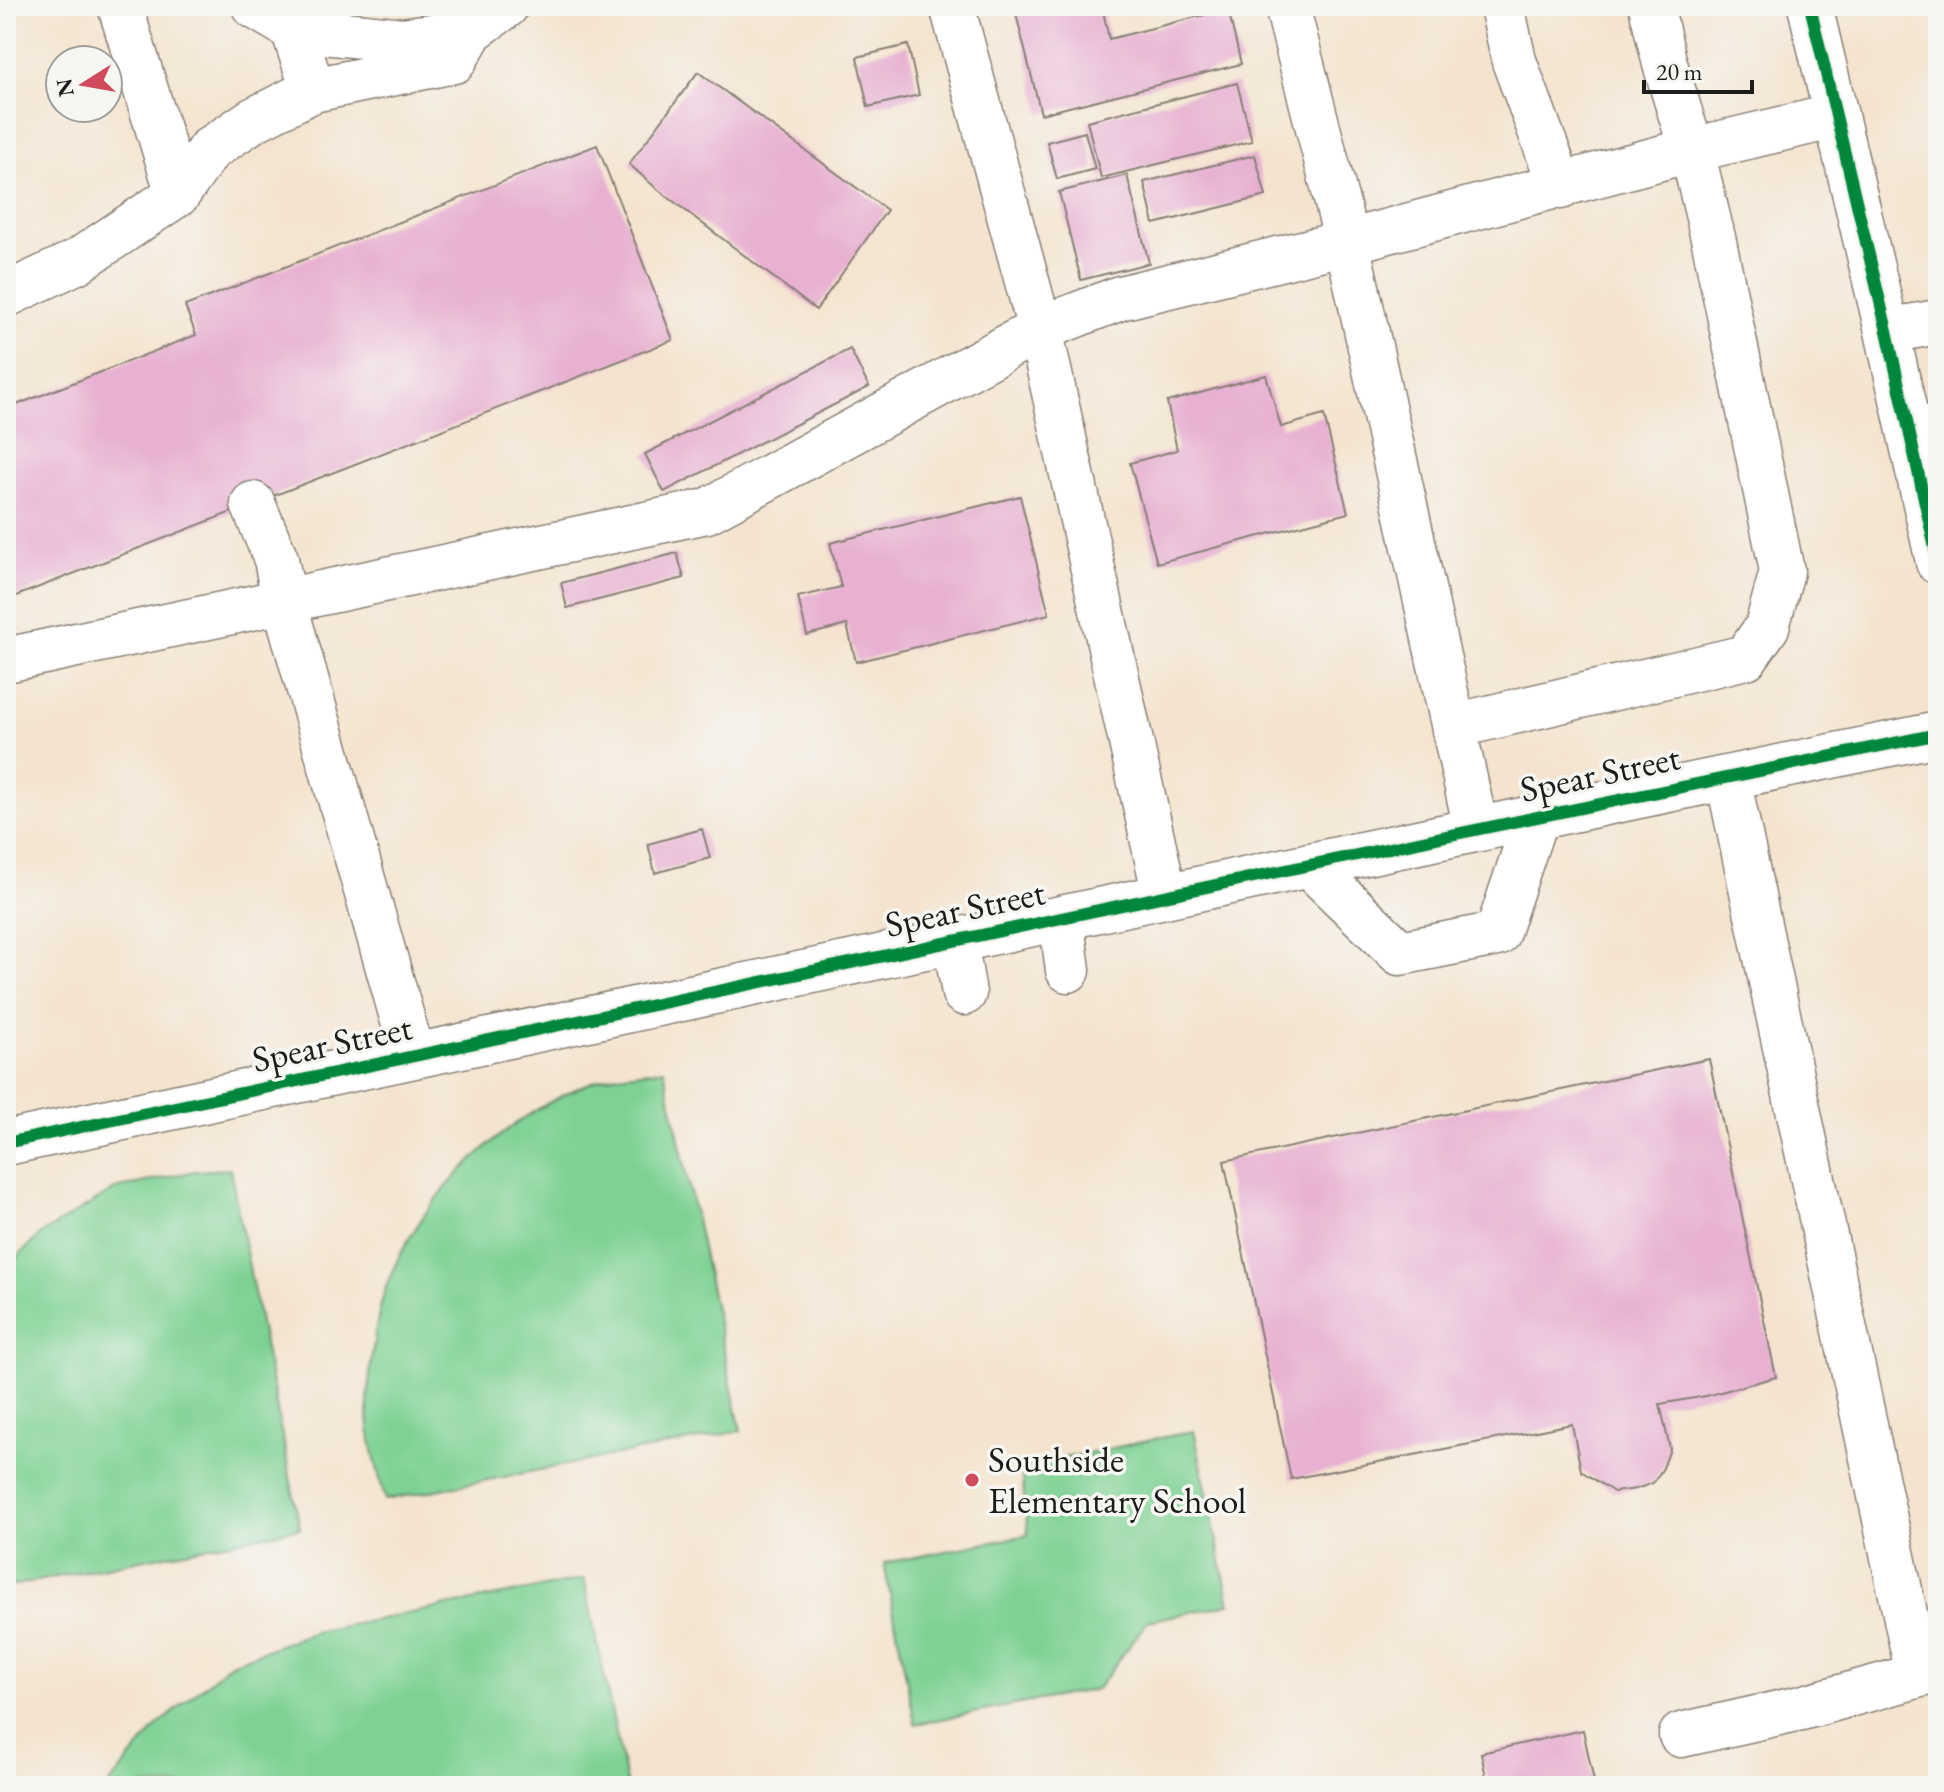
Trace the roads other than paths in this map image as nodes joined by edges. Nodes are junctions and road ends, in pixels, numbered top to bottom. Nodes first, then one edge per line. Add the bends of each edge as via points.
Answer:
1 (120, 6) edge
2 (254, 6) edge
3 (952, 6) edge
4 (1287, 6) edge
5 (1502, 6) edge
6 (1651, 6) edge
7 (1810, 6) edge
8 (489, 18) edge
9 (293, 29) junction
10 (313, 90) junction
11 (1836, 116) junction
12 (1692, 151) junction
13 (1561, 187) junction
14 (178, 194) junction
15 (1347, 242) junction
16 (6, 295) edge
17 (1938, 322) edge
18 (1040, 329) junction
19 (1887, 331) junction
20 (253, 504) dead end
21 (1938, 562) edge
22 (284, 601) junction
23 (6, 660) edge
24 (1454, 726) junction
25 (1938, 734) edge
26 (1728, 778) junction
27 (1536, 817) junction
28 (1476, 829) junction
29 (1309, 865) junction
30 (1165, 896) junction
31 (1061, 918) junction
32 (955, 941) junction
33 (1068, 970) dead end
34 (964, 993) dead end
35 (413, 1056) junction
36 (6, 1143) edge
37 (1928, 1672) edge
38 (1681, 1735) dead end

1 - 14 street
2 - 9 street
3 - 18 street
4 - 15 street
5 - 13 street via 1514,61
6 - 12 street
7 - 11 street
8 - 9 street via 403,40
8 - 10 street via 454,61
9 - 10 street
10 - 14 street via 209,150
11 - 12 street
11 - 19 street
12 - 13 street
12 - 24 street via 1782,571 1767,627 1746,657
13 - 15 street
14 - 16 street via 78,261
15 - 18 street via 1120,298
15 - 24 street
17 - 19 street
18 - 22 street via 707,511
18 - 30 street
19 - 21 street
20 - 22 street via 276,559
22 - 23 street
22 - 35 street
24 - 28 street
25 - 26 street, Spear Street
26 - 27 street, Spear Street
26 - 37 street
27 - 28 street, Spear Street
27 - 29 street via 1497,934 1400,953
28 - 29 street, Spear Street
29 - 30 street, Spear Street
30 - 31 street, Spear Street
31 - 32 street, Spear Street
31 - 33 street
32 - 34 street
32 - 35 street, Spear Street
35 - 36 street, Spear Street
37 - 38 street

